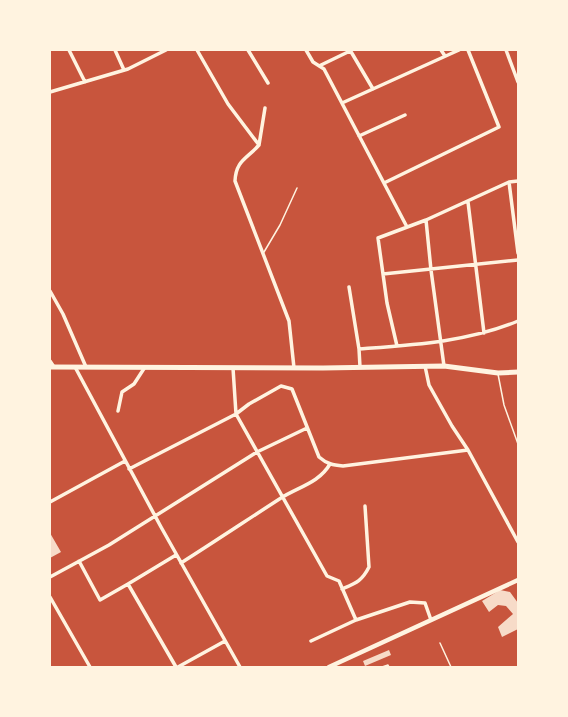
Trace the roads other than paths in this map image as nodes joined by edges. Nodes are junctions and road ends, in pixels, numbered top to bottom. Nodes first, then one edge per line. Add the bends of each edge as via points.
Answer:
1 (69, 50) edge
2 (115, 50) edge
3 (166, 50) edge
4 (197, 50) edge
5 (248, 50) edge
6 (306, 50) edge
7 (350, 50) edge
8 (441, 50) edge
9 (459, 50) edge
10 (468, 50) edge
11 (506, 50) edge
12 (445, 56) junction
13 (319, 66) junction
14 (124, 70) junction
15 (85, 82) junction
16 (518, 82) edge
17 (268, 83) dead end
18 (373, 89) junction
19 (50, 92) edge
20 (342, 103) junction
21 (265, 108) dead end
22 (405, 115) dead end
23 (359, 136) junction
24 (260, 145) junction
25 (518, 181) edge
26 (509, 182) junction
27 (384, 183) junction
28 (297, 188) dead end
29 (468, 202) junction
30 (426, 220) junction
31 (407, 227) junction
32 (518, 253) edge
33 (263, 254) junction
34 (518, 260) edge
35 (476, 264) junction
36 (431, 270) junction
37 (383, 274) junction
38 (349, 288) dead end
39 (50, 291) edge
40 (518, 320) edge
41 (484, 333) junction
42 (442, 342) junction
43 (397, 346) junction
44 (359, 349) junction
45 (50, 361) edge
46 (425, 366) junction
47 (444, 366) junction
48 (52, 367) edge
49 (75, 367) junction
50 (86, 367) junction
51 (145, 367) junction
52 (360, 367) junction
53 (233, 368) junction
54 (294, 368) junction
55 (518, 372) edge
56 (498, 373) junction
57 (118, 411) dead end
58 (236, 414) junction
59 (307, 428) junction
60 (518, 444) edge
61 (468, 450) junction
62 (257, 452) junction
63 (125, 461) junction
64 (330, 464) junction
65 (129, 469) junction
66 (283, 497) junction
67 (50, 502) edge
68 (364, 506) dead end
69 (154, 516) junction
70 (518, 542) edge
71 (176, 555) junction
72 (78, 561) junction
73 (181, 563) junction
74 (50, 576) edge
75 (518, 580) edge
76 (128, 584) junction
77 (342, 589) junction
78 (50, 597) edge
79 (356, 620) junction
80 (431, 620) junction
81 (225, 641) junction
82 (311, 641) dead end
83 (440, 643) dead end
84 (90, 667) edge
85 (177, 667) edge
86 (240, 667) edge
87 (329, 667) edge
88 (382, 667) edge
89 (389, 667) edge
90 (451, 667) edge

1 - 15 street
2 - 14 street
3 - 14 street
4 - 24 street via 228,104
5 - 17 street
6 - 13 street via 313,62
7 - 13 street
7 - 18 street
8 - 12 street
9 - 12 street
10 - 27 street via 499,127
11 - 16 street
12 - 18 street
13 - 20 street via 324,69
14 - 15 street
15 - 19 street
18 - 20 street
20 - 23 street
21 - 24 street
22 - 23 street
23 - 27 street
24 - 33 street via 238,164 235,181
25 - 26 street
26 - 29 street
26 - 32 street
27 - 31 street
28 - 33 lane
29 - 30 street
29 - 35 street
30 - 31 street
30 - 36 street
31 - 37 street via 378,238
33 - 54 street via 289,321
34 - 35 street
35 - 36 street
35 - 41 street
36 - 37 street
36 - 42 street
37 - 43 street
38 - 44 street
39 - 50 street
40 - 41 street
41 - 42 street
42 - 43 street
42 - 47 street
43 - 44 street
44 - 52 street
45 - 48 street
46 - 47 main road
46 - 52 main road
46 - 61 street via 429,385
47 - 56 main road
48 - 49 main road
49 - 50 main road
49 - 63 street
50 - 51 main road
51 - 53 main road
51 - 57 street via 134,384 122,392
52 - 54 main road
53 - 54 main road
53 - 58 street
55 - 56 main road
56 - 60 lane via 504,405
58 - 59 street via 281,386 292,390
58 - 62 street
58 - 65 street
59 - 62 street
59 - 64 street via 319,457
61 - 64 street via 344,466
61 - 70 street
62 - 66 street
62 - 69 street
63 - 65 street
63 - 67 street
64 - 66 street via 320,477
65 - 69 street
66 - 73 street
66 - 77 street via 327,576 339,582
68 - 77 street via 369,567 360,581
69 - 71 street
69 - 72 street via 109,545
71 - 73 street
71 - 76 street
72 - 74 street
72 - 76 street via 100,600
73 - 81 street
75 - 80 street
76 - 85 street
77 - 79 street
78 - 84 street
79 - 80 street via 410,602 425,603
79 - 82 street
80 - 87 street
81 - 85 street
81 - 86 street
83 - 90 lane
88 - 89 lane

